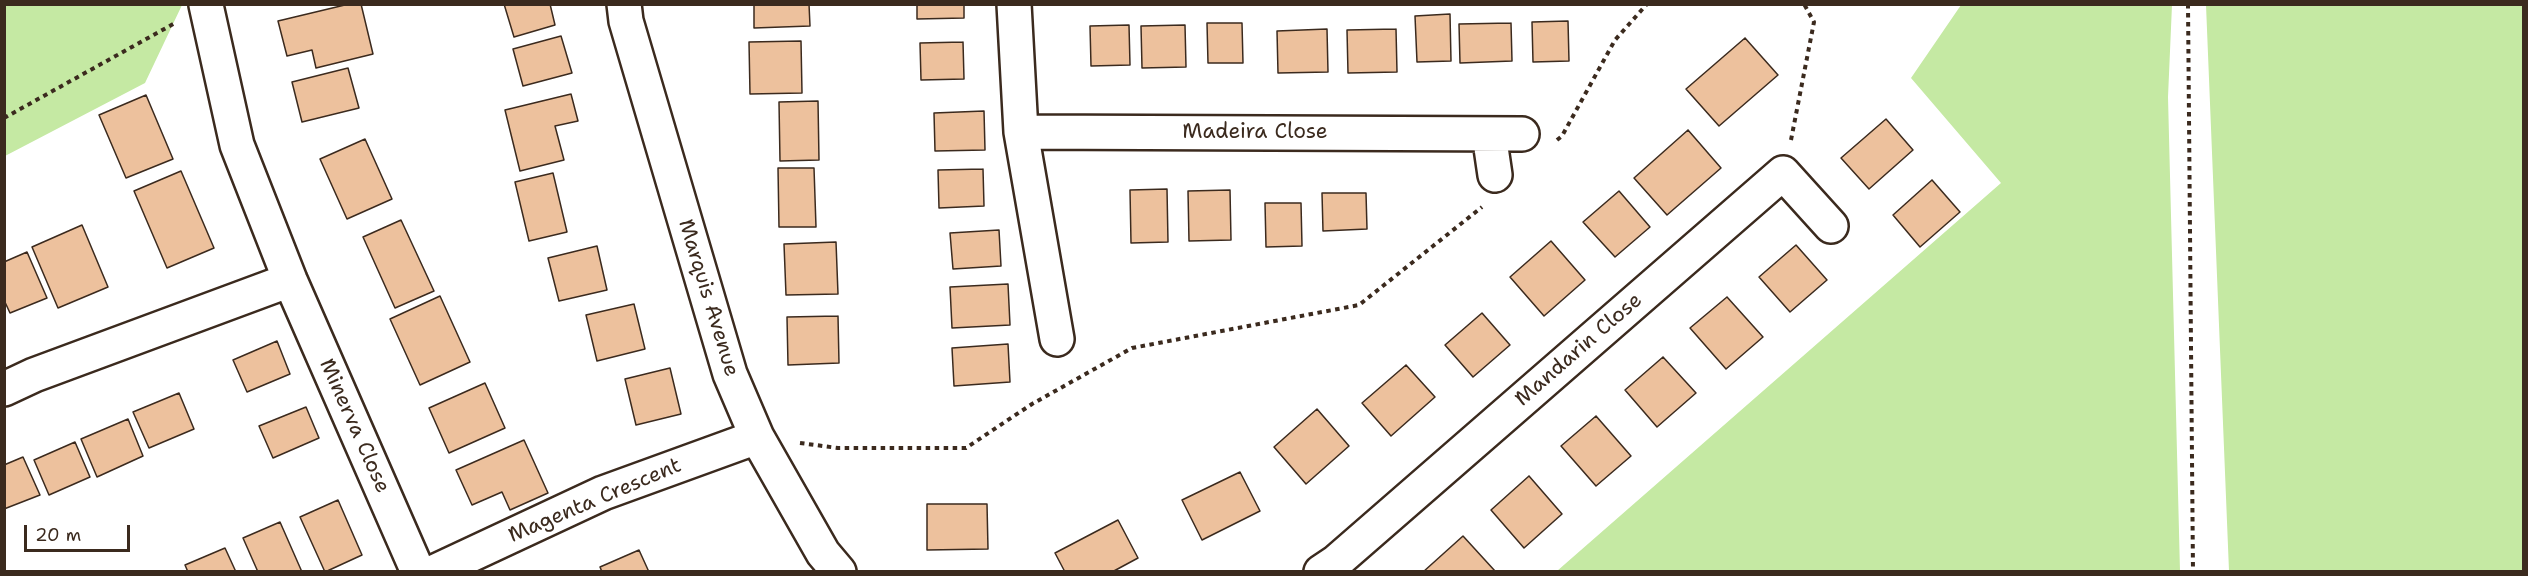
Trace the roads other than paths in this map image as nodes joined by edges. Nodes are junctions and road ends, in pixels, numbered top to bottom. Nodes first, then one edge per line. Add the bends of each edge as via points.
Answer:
1 (624, 4) edge
2 (1014, 4) edge
3 (206, 5) edge
4 (1021, 132) junction
5 (1489, 134) junction
6 (1522, 134) dead end
7 (1492, 188) road end
8 (1831, 226) dead end
9 (290, 280) junction
10 (1057, 339) dead end
11 (4, 389) edge
12 (757, 437) junction
13 (418, 572) edge
14 (434, 572) edge
15 (839, 572) edge
16 (1321, 572) edge

1 - 12 street, Marquis Avenue via 730,374
2 - 4 street
3 - 9 street, Minerva Close via 237,145
4 - 5 street, Madeira Close
4 - 10 street
5 - 6 street, Madeira Close
5 - 7 street
8 - 16 street, Mandarin Close via 1783,174
9 - 11 street
9 - 13 street, Minerva Close
12 - 14 street, Magenta Crescent via 603,493
12 - 15 street, Marquis Avenue via 823,553

